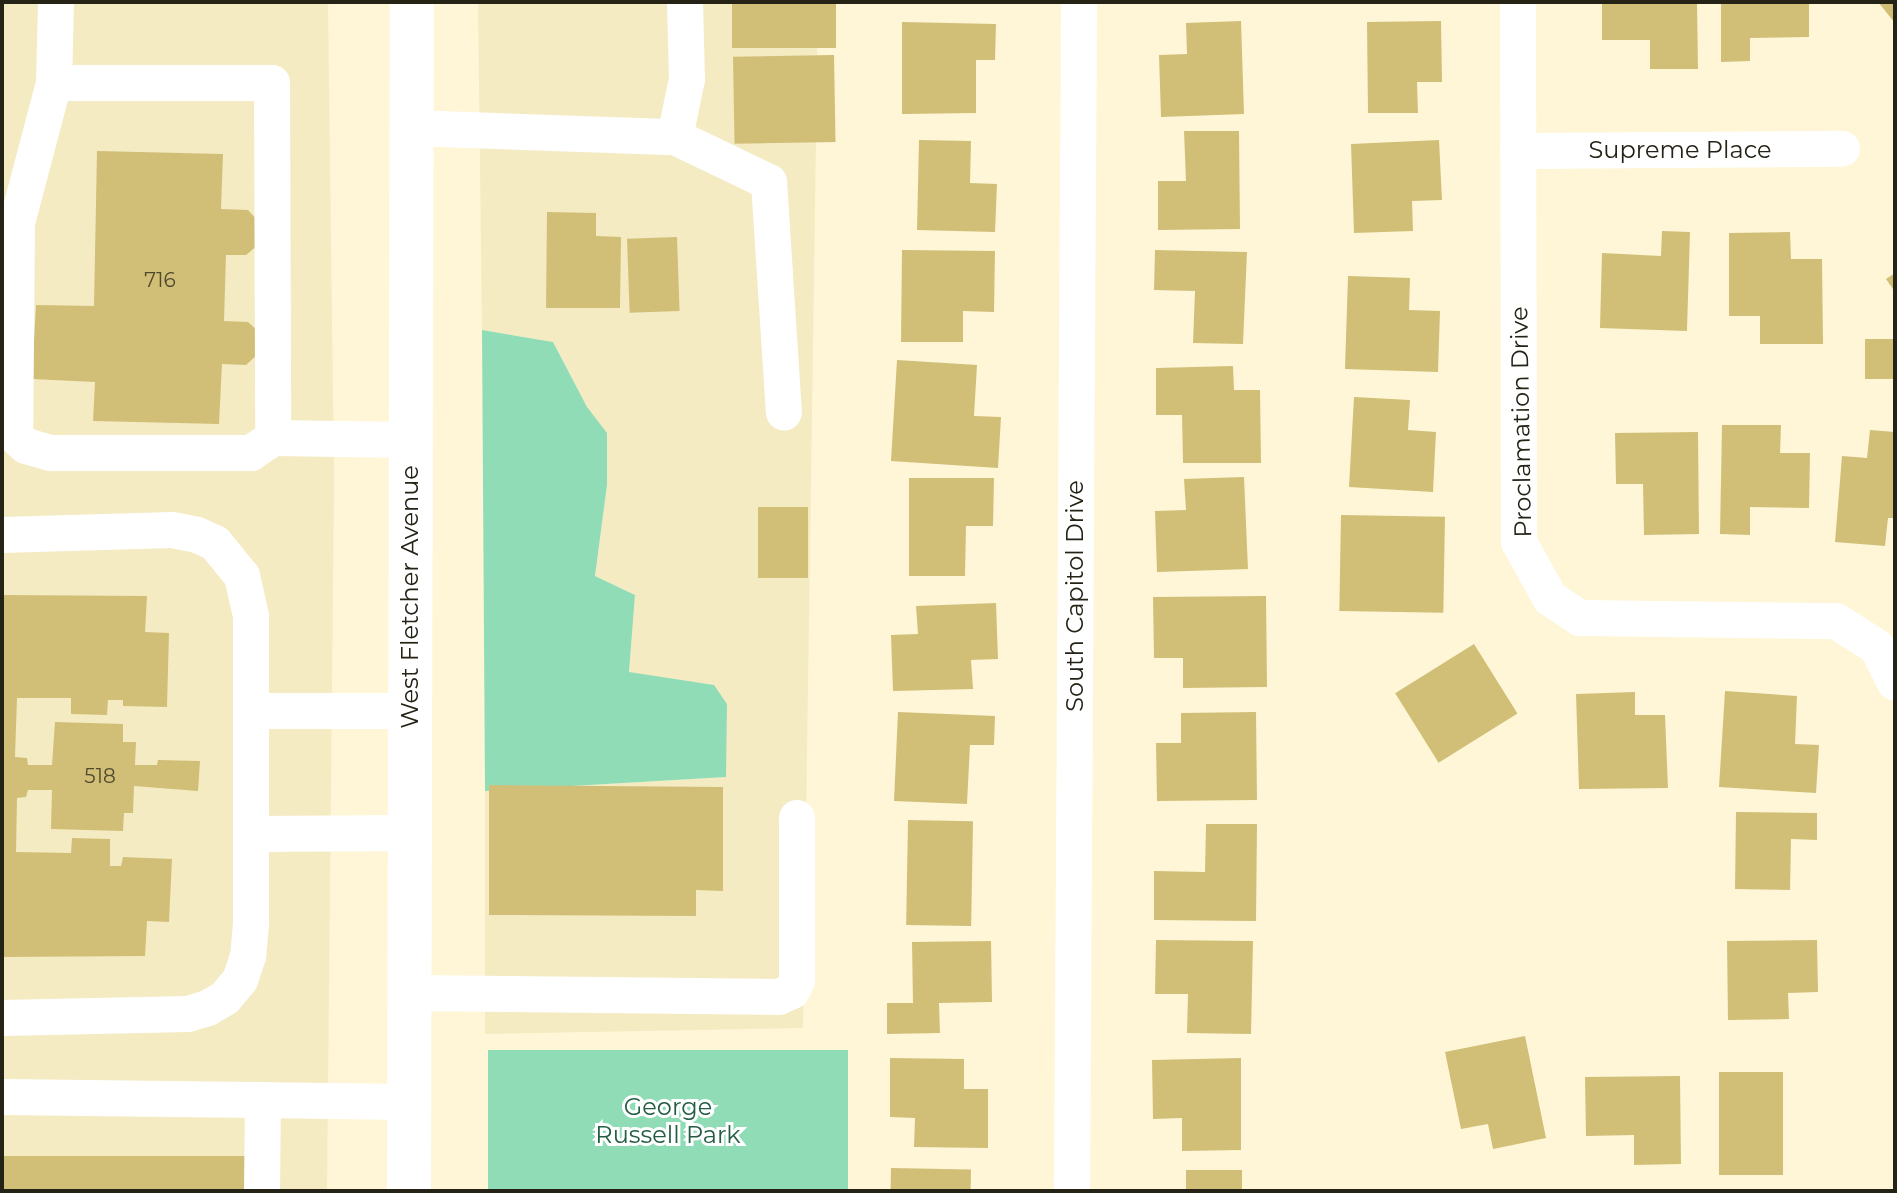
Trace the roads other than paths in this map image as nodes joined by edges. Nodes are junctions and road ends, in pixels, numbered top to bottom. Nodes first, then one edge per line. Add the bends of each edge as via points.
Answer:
1 (56, 2) edge
2 (412, 2) edge
3 (685, 2) edge
4 (1079, 2) edge
5 (1518, 2) edge
6 (54, 83) junction
7 (411, 128) junction
8 (675, 137) junction
9 (1842, 149) dead end
10 (1518, 151) junction
11 (784, 413) dead end
12 (273, 438) junction
13 (410, 440) junction
14 (2, 535) edge
15 (1895, 683) edge
16 (251, 711) junction
17 (410, 711) junction
18 (797, 818) dead end
19 (410, 833) junction
20 (251, 834) junction
21 (409, 993) junction
22 (2, 1018) edge
23 (2, 1097) edge
24 (263, 1100) junction
25 (409, 1102) junction
26 (262, 1191) edge
27 (409, 1191) edge
28 (1072, 1191) edge

1 - 6 street
2 - 7 main road, West Fletcher Avenue
3 - 8 street via 687,79
4 - 28 street, South Capitol Drive
5 - 10 street, Proclamation Drive
6 - 12 street via 272,83
6 - 12 street via 17,223 15,436 26,446 51,453 251,453
7 - 8 street
7 - 13 main road, West Fletcher Avenue
8 - 11 street via 769,182
9 - 10 street, Supreme Place
10 - 15 street, Proclamation Drive via 1519,542 1550,598 1580,618 1836,621 1877,647
12 - 13 street
13 - 17 main road, West Fletcher Avenue
14 - 16 street via 172,530 215,543 242,576 249,596
16 - 17 street
16 - 20 street
17 - 19 main road, West Fletcher Avenue
18 - 21 street via 797,981 792,991 779,997
19 - 20 street
19 - 21 main road, West Fletcher Avenue
20 - 22 street via 248,956 240,980 225,998 208,1008 163,1017
21 - 25 main road, West Fletcher Avenue
23 - 24 street
24 - 25 street
24 - 26 street
25 - 27 main road, West Fletcher Avenue

